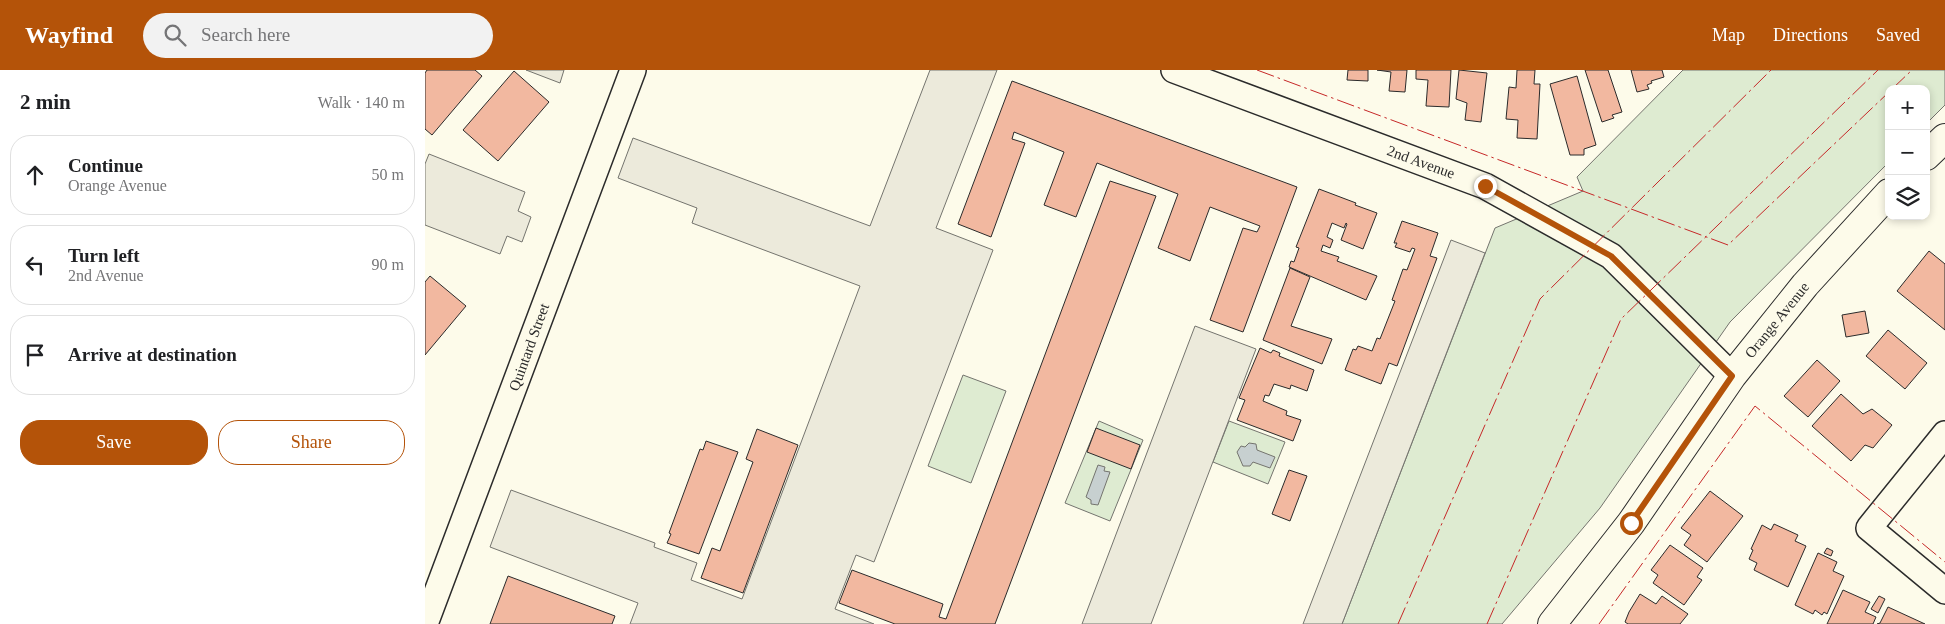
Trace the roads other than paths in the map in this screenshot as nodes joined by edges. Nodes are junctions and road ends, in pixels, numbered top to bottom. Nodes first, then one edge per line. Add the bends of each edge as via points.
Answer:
1 (633, 70) edge
2 (1174, 70) edge
3 (1945, 138) edge
4 (1930, 152) edge
5 (1885, 197) edge
6 (1732, 376) junction
7 (1945, 434) edge
8 (1945, 591) edge
9 (425, 624) edge
10 (1552, 624) edge

1 - 9 street, Quintard Street
2 - 6 street, 2nd Avenue via 1485,186 1611,256
3 - 4 main road
5 - 6 main road, Orange Avenue via 1805,285
6 - 10 main road, Orange Avenue via 1631,523
7 - 8 street via 1869,528

